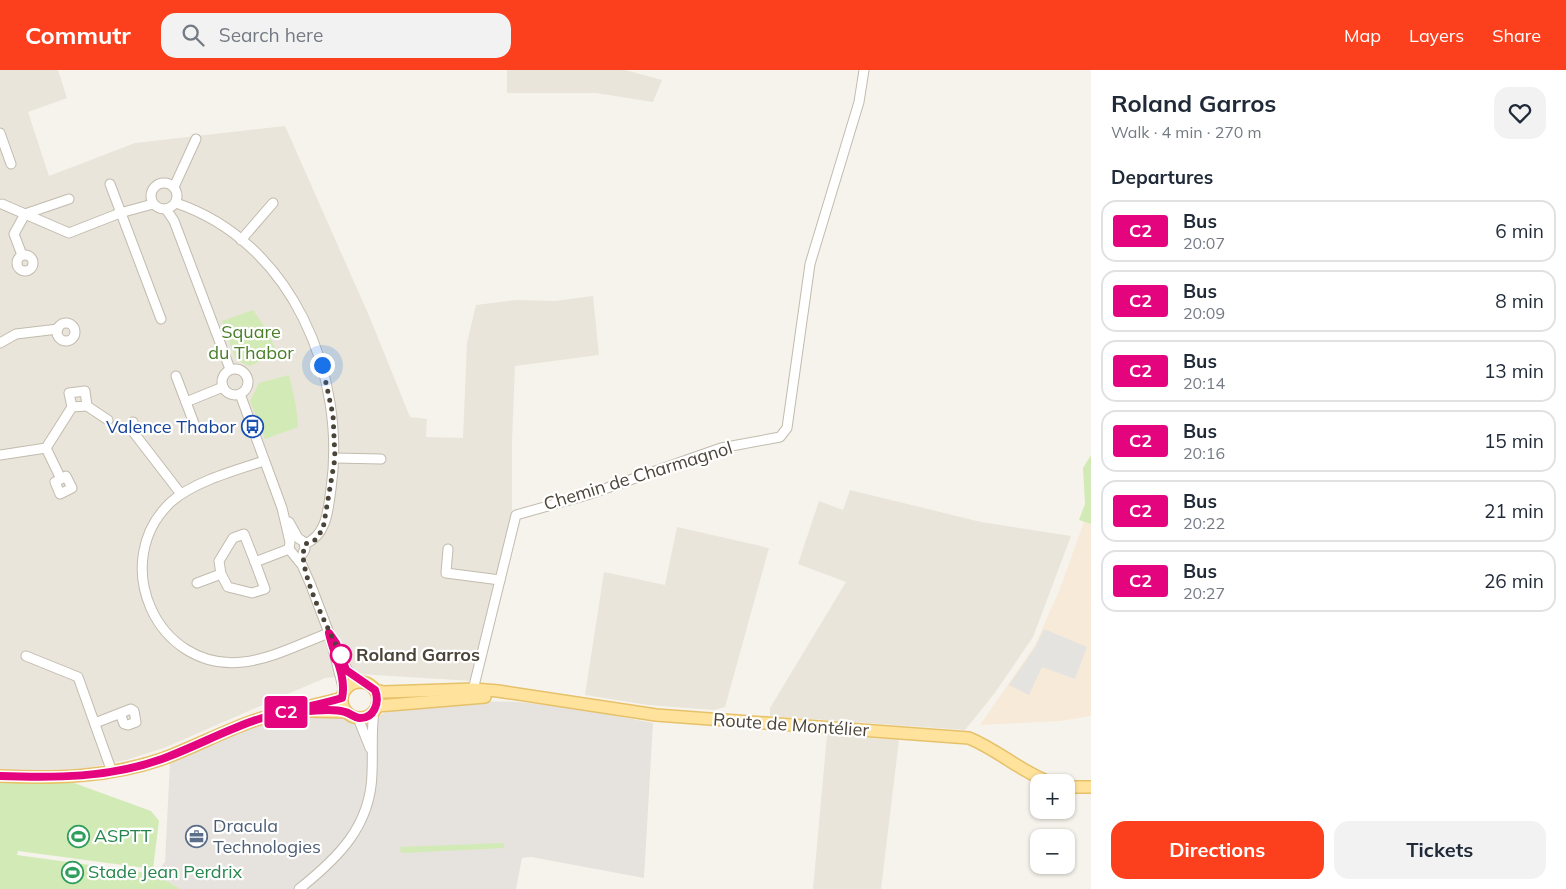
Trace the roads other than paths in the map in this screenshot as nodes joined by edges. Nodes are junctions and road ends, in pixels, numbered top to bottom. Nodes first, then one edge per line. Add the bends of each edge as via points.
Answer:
1 (864, 70) edge
2 (0, 133) edge
3 (196, 139) dead end
4 (10, 164) dead end
5 (110, 184) dead end
6 (174, 187) junction
7 (69, 199) dead end
8 (176, 203) junction
9 (273, 203) dead end
10 (2, 204) dead end
11 (153, 204) junction
12 (166, 209) junction
13 (120, 213) junction
14 (25, 214) junction
15 (241, 240) junction
16 (22, 255) dead end
17 (161, 319) dead end
18 (58, 329) dead end
19 (0, 343) edge
20 (230, 369) junction
21 (176, 376) dead end
22 (223, 387) junction
23 (240, 394) junction
24 (186, 402) junction
25 (86, 406) junction
26 (72, 407) junction
27 (108, 420) dead end
28 (133, 422) dead end
29 (195, 426) dead end
30 (46, 448) junction
31 (0, 455) edge
32 (335, 458) junction
33 (381, 459) dead end
34 (264, 461) junction
35 (61, 479) dead end
36 (181, 494) junction
37 (297, 547) junction
38 (448, 549) dead end
39 (255, 562) junction
40 (221, 574) junction
41 (500, 580) junction
42 (197, 583) dead end
43 (329, 633) junction
44 (26, 656) dead end
45 (364, 682) junction
46 (375, 690) junction
47 (472, 693) junction
48 (343, 694) junction
49 (375, 708) junction
50 (292, 711) junction
51 (346, 712) junction
52 (120, 713) dead end
53 (358, 718) junction
54 (94, 723) junction
55 (372, 758) junction
56 (112, 772) junction
57 (1031, 774) edge
58 (0, 776) edge
59 (1075, 787) edge
60 (1091, 787) edge
61 (299, 889) edge

1 - 41 street, Chemin de Charmagnol via 859,102 810,264 788,428 780,438 721,448 587,495 516,515
2 - 4 street
3 - 6 street
5 - 13 street
6 - 8 street via 178,194
6 - 11 street via 166,183 154,187 151,195
7 - 14 street
8 - 12 street
8 - 15 street via 216,222
9 - 15 street
10 - 14 street
11 - 12 street
11 - 13 street
12 - 20 street via 174,221
13 - 14 street via 69,233
13 - 17 street
14 - 16 street via 14,234
15 - 32 street via 279,280 312,336 328,387
18 - 19 street via 16,334
20 - 22 street via 222,379
20 - 23 street via 241,370 248,377 246,389
21 - 24 street
22 - 23 street via 230,394
22 - 24 street
23 - 34 street
24 - 29 street
25 - 26 street
25 - 26 street via 85,390 69,393
25 - 27 street
26 - 30 street
28 - 36 street via 134,433
30 - 31 street
30 - 35 street
32 - 33 street
32 - 37 street via 323,529 315,540
34 - 36 street via 194,486
34 - 37 street
36 - 43 street via 160,514 142,554 143,587 156,620 166,632 182,646 203,657 224,662 244,662 270,655
37 - 39 street
37 - 43 street
38 - 41 street via 446,573
39 - 40 street via 265,589 252,593 228,587
39 - 40 street via 244,534 233,538 223,553 219,561
40 - 42 street
41 - 47 street, Chemin de Charmagnol
43 - 45 street via 346,670
43 - 48 street
44 - 54 street via 78,677
45 - 46 main road
45 - 48 main road via 353,684
46 - 47 main road, Route de Montélier
46 - 49 main road
47 - 49 main road, Route de Montélier
47 - 57 main road, Route de Montélier via 522,695 656,715 970,738 992,748
48 - 50 main road
48 - 51 main road
49 - 53 main road, Route de Montélier via 364,718
49 - 55 street
50 - 51 main road
50 - 56 main road via 250,722 154,761
51 - 53 main road
52 - 54 street
53 - 55 street
54 - 56 street
55 - 61 street via 370,797 356,831 339,855
56 - 58 main road via 47,779
59 - 60 main road

